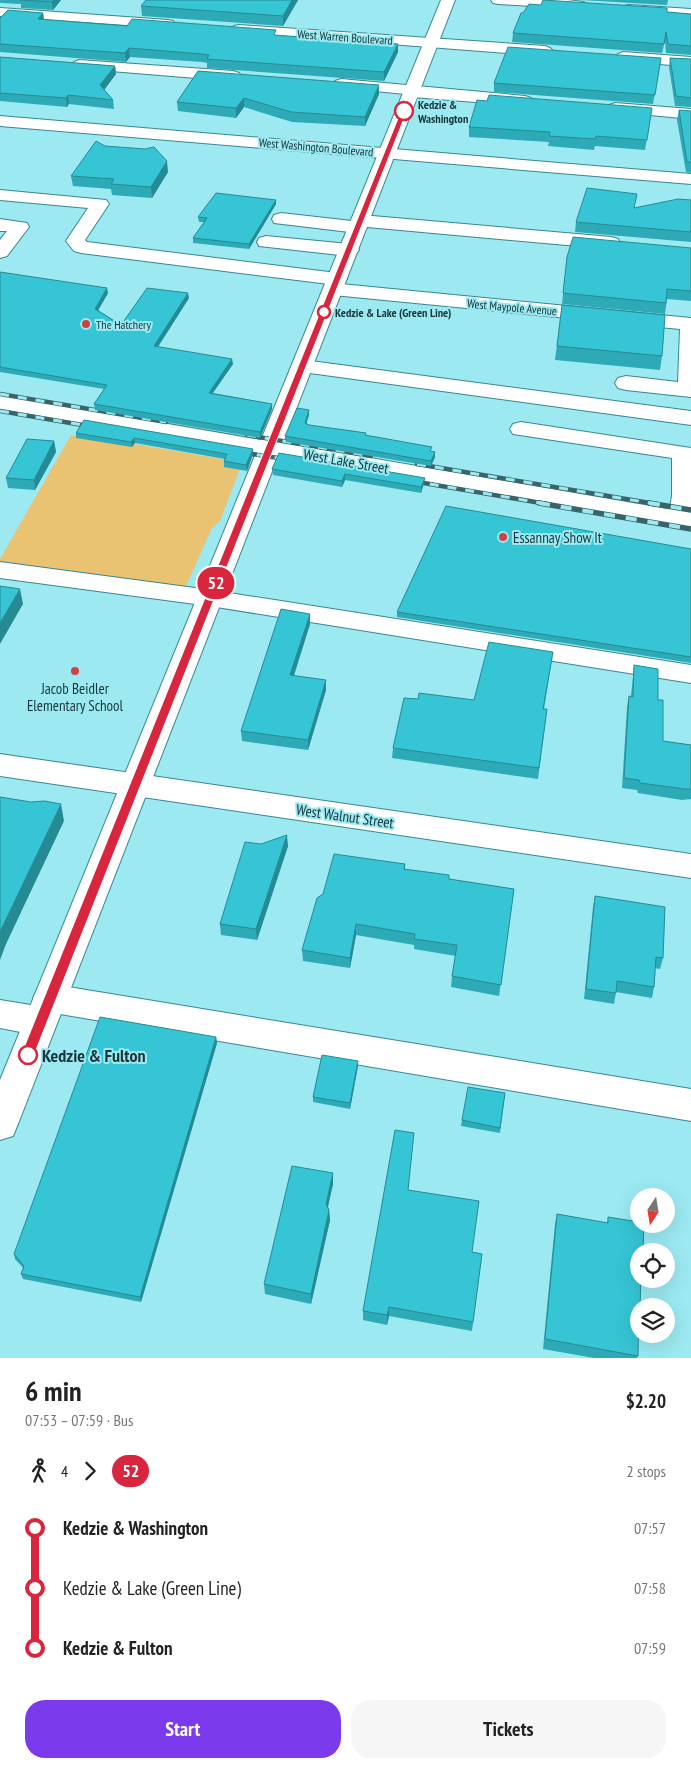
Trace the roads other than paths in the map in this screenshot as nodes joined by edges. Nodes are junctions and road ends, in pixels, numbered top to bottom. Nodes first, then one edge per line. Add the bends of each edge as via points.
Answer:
1 (448, 0) edge
2 (498, 0) edge
3 (594, 6) edge
4 (614, 8) edge
5 (0, 12) edge
6 (691, 13) edge
7 (181, 25) edge
8 (220, 28) edge
9 (432, 43) junction
10 (563, 53) edge
11 (612, 56) edge
12 (691, 62) edge
13 (60, 63) edge
14 (248, 77) edge
15 (327, 83) edge
16 (412, 91) junction
17 (544, 102) edge
18 (603, 107) edge
19 (691, 114) edge
20 (0, 121) edge
21 (387, 154) junction
22 (691, 179) edge
23 (0, 195) edge
24 (281, 219) dead end
25 (359, 224) junction
26 (0, 225) edge
27 (266, 242) dead end
28 (632, 244) edge
29 (349, 250) junction
30 (0, 252) edge
31 (335, 284) junction
32 (691, 324) edge
33 (303, 366) junction
34 (626, 383) dead end
35 (690, 390) edge
36 (0, 402) edge
37 (691, 418) edge
38 (522, 429) dead end
39 (270, 448) junction
40 (686, 519) edge
41 (0, 570) edge
42 (210, 598) junction
43 (691, 674) edge
44 (0, 765) edge
45 (135, 785) junction
46 (691, 866) edge
47 (46, 1009) junction
48 (0, 1014) edge
49 (691, 1105) edge
50 (0, 1124) edge

1 - 9 street
2 - 3 street
4 - 6 street
5 - 7 street
8 - 9 street, West Warren Boulevard
9 - 10 street, West Warren Boulevard
9 - 16 street
11 - 12 street
13 - 14 street
15 - 16 street
16 - 17 street
16 - 21 street
18 - 19 street
20 - 21 street, West Washington Boulevard
21 - 22 street, West Washington Boulevard
21 - 25 street
23 - 31 street, West Maypole Avenue via 100,204 75,241 81,246
24 - 25 street
25 - 28 street
25 - 29 street
26 - 30 street via 20,227
27 - 29 street
29 - 31 street
31 - 32 street, West Maypole Avenue
31 - 33 street
32 - 35 street
33 - 37 street
33 - 39 street
34 - 35 street
36 - 39 street, West Lake Street
38 - 40 street via 683,453
39 - 40 street, West Lake Street
39 - 42 street
41 - 42 street
42 - 43 street
42 - 45 street
44 - 45 street, West Walnut Street
45 - 46 street, West Walnut Street
45 - 47 street
47 - 48 street
47 - 49 street
47 - 50 street

